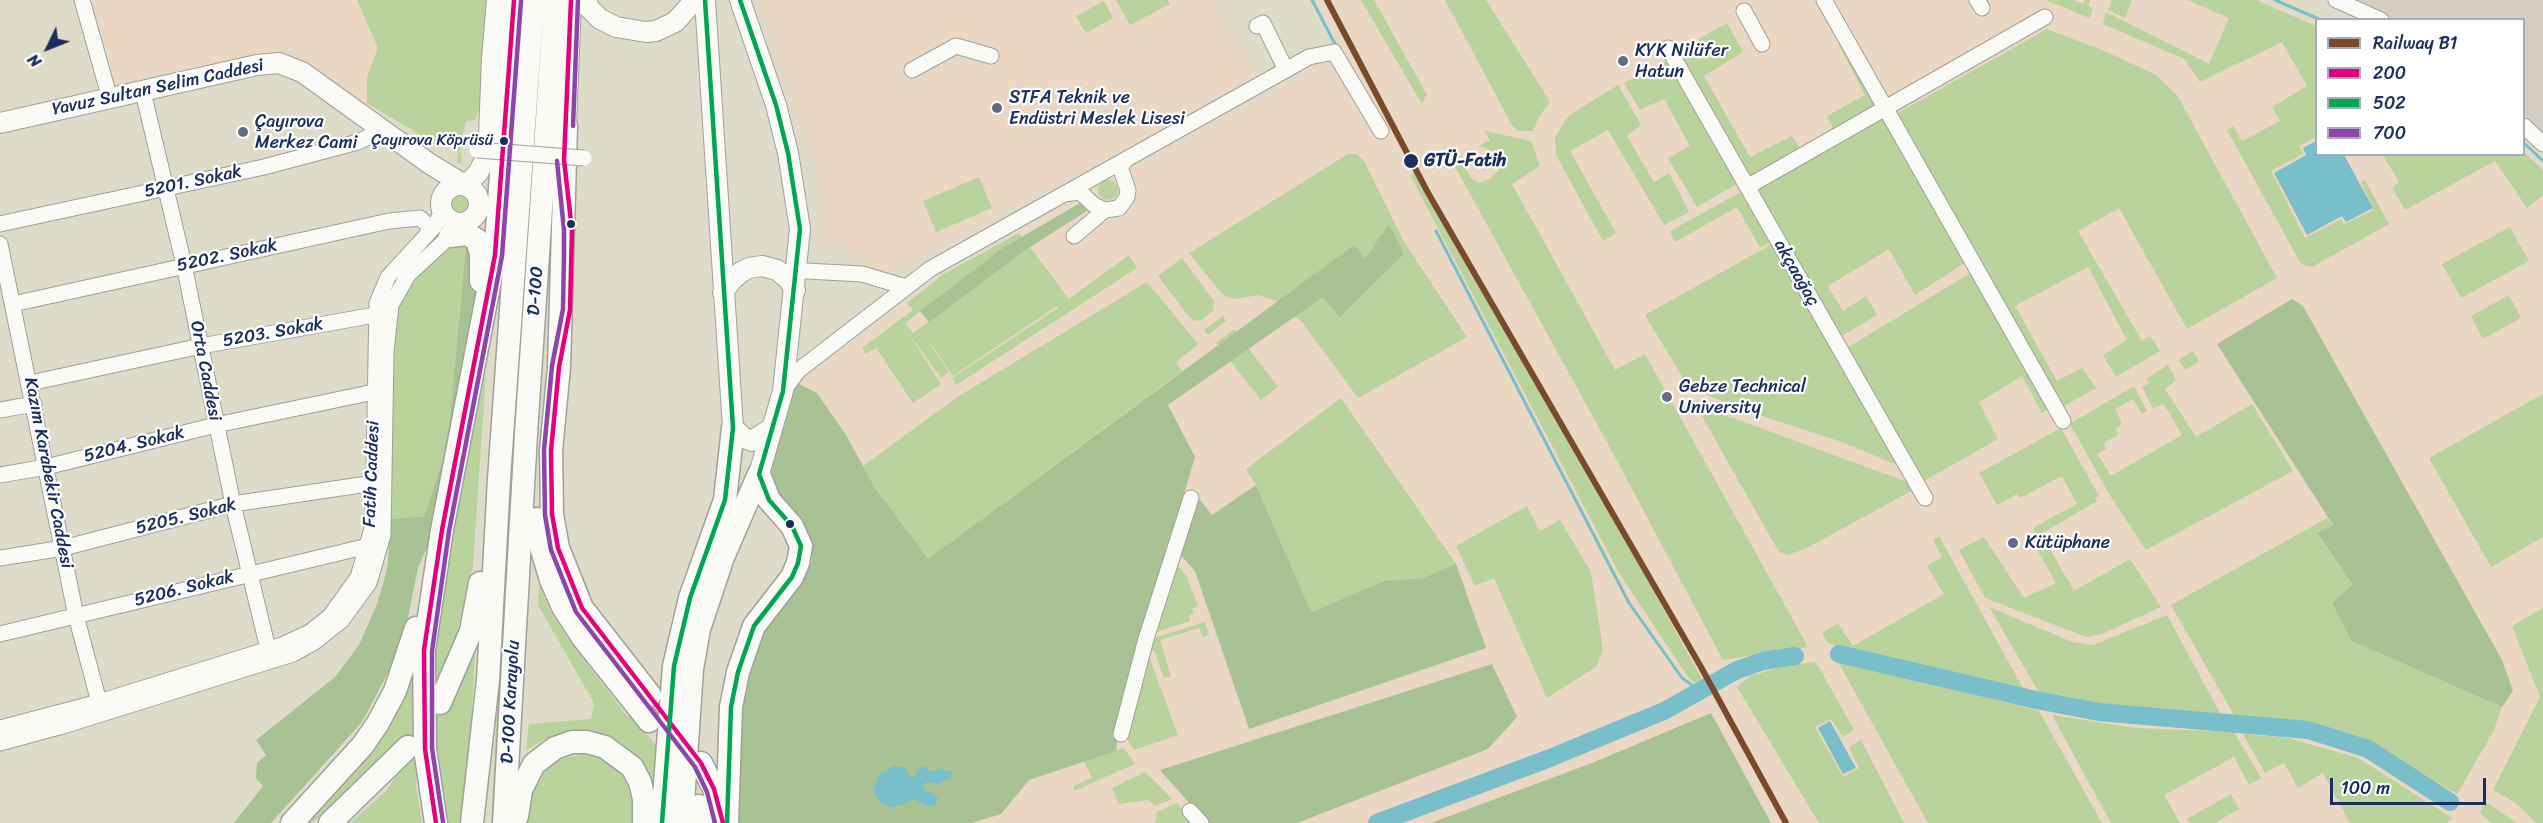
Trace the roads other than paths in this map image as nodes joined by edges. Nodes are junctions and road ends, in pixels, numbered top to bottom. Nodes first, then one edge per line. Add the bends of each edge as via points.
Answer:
1 (82, 0) edge
2 (497, 0) edge
3 (514, 0) edge
4 (534, 0) edge
5 (555, 0) edge
6 (571, 0) edge
7 (586, 0) edge
8 (695, 0) edge
9 (705, 0) edge
10 (740, 0) edge
11 (1824, 0) edge
12 (2336, 0) edge
13 (1743, 11) dead end
14 (2044, 17) dead end
15 (2376, 18) edge
16 (1257, 26) dead end
17 (1762, 44) dead end
18 (1668, 48) dead end
19 (991, 56) dead end
20 (912, 70) dead end
21 (1286, 70) junction
22 (143, 92) junction
23 (110, 99) junction
24 (1886, 109) junction
25 (0, 123) edge
26 (566, 126) joint
27 (2525, 128) edge
28 (382, 130) junction
29 (1381, 131) dead end
30 (2543, 144) edge
31 (477, 150) dead end
32 (584, 158) dead end
33 (1126, 160) junction
34 (430, 164) junction
35 (464, 184) junction
36 (1747, 187) junction
37 (165, 188) junction
38 (1055, 198) junction
39 (1105, 210) junction
40 (415, 217) junction
41 (448, 218) junction
42 (0, 224) edge
43 (426, 235) junction
44 (1074, 237) dead end
45 (0, 244) edge
46 (184, 265) junction
47 (806, 271) dead end
48 (906, 286) junction
49 (795, 290) junction
50 (723, 293) junction
51 (13, 304) junction
52 (375, 315) junction
53 (201, 346) junction
54 (789, 348) junction
55 (477, 351) junction
56 (819, 354) junction
57 (531, 356) junction
58 (382, 376) junction
59 (30, 383) junction
60 (783, 391) junction
61 (378, 401) junction
62 (34, 404) junction
63 (0, 410) edge
64 (2063, 421) dead end
65 (216, 425) junction
66 (733, 428) junction
67 (772, 428) junction
68 (46, 467) junction
69 (759, 474) junction
70 (0, 475) edge
71 (499, 479) junction
72 (374, 483) junction
73 (1191, 498) dead end
74 (1925, 498) dead end
75 (233, 504) junction
76 (442, 530) junction
77 (368, 546) junction
78 (63, 548) junction
79 (0, 558) edge
80 (367, 570) junction
81 (249, 573) junction
82 (518, 582) joint
83 (355, 593) junction
84 (76, 616) junction
85 (0, 634) edge
86 (268, 649) junction
87 (488, 680) junction
88 (650, 695) dead end
89 (99, 702) junction
90 (440, 703) dead end
91 (649, 721) dead end
92 (0, 728) edge
93 (1121, 734) dead end
94 (0, 742) edge
95 (408, 747) dead end
96 (700, 763) dead end
97 (1190, 811) dead end
98 (292, 823) edge
99 (330, 823) edge
100 (436, 823) edge
101 (472, 823) edge
102 (479, 823) edge
103 (504, 823) edge
104 (517, 823) edge
105 (644, 823) edge
106 (662, 823) edge
107 (679, 823) edge
108 (725, 823) edge
109 (1201, 823) edge

1 - 23 street
2 - 35 main road via 485,160 478,173
3 - 55 highway via 499,224
4 - 71 highway, D-100
5 - 57 highway, D-100 / D-100
6 - 26 main road
7 - 8 main road via 600,19 616,27 646,32 675,22
9 - 50 main road
10 - 49 main road via 788,153 800,229
11 - 24 street
12 - 15 street
13 - 17 street
14 - 24 street
16 - 21 street via 1263,23
18 - 36 street, akçaağaç
19 - 20 street via 956,46
21 - 29 street via 1309,57 1334,52
21 - 33 street
22 - 23 main road, Yavuz Sultan Selim Caddesi
22 - 28 main road, Yavuz Sultan Selim Caddesi via 279,63 302,72
22 - 37 street, Orta Caddesi
23 - 25 main road, Yavuz Sultan Selim Caddesi
24 - 36 street
24 - 64 street
26 - 88 highway via 559,368 551,451 552,514 558,548 582,608
27 - 30 street
28 - 34 main road, Yavuz Sultan Selim Caddesi
28 - 37 street, 5201. Sokak via 343,147
31 - 32 street, bridge
33 - 38 street
33 - 39 street via 1120,167 1127,197 1119,208
34 - 35 main road, Yavuz Sultan Selim Caddesi
34 - 41 main road via 440,179
35 - 41 main road via 450,188
35 - 41 main road via 476,193 480,205 475,216
36 - 74 street, akçaağaç
37 - 42 street, 5201. Sokak
37 - 46 street, Orta Caddesi
38 - 39 street via 1080,192
38 - 48 street
39 - 44 street
40 - 41 street, 5202. Sokak via 434,223
40 - 43 street via 428,224
40 - 46 street, 5202. Sokak
41 - 43 street, Fatih Caddesi
41 - 55 highway via 460,234 473,235 479,245 482,264
41 - 58 street via 397,291 389,314
43 - 52 street, Fatih Caddesi via 388,277
45 - 51 street, Kazım Karabekir Caddesi
46 - 51 street, 5202. Sokak
46 - 53 street, Orta Caddesi
47 - 48 street via 862,274
48 - 56 street
49 - 50 main road via 777,270 762,267 741,272
49 - 54 main road
50 - 66 main road
51 - 59 street, Kazım Karabekir Caddesi
52 - 53 street, 5203. Sokak
52 - 58 street, Fatih Caddesi
53 - 59 street, 5203. Sokak
53 - 65 street, Orta Caddesi
54 - 56 street via 801,358
54 - 60 main road
55 - 76 highway
56 - 60 street via 799,370
57 - 82 highway, D-100 / D-100
57 - 91 highway via 537,417 536,514 551,580 584,638
58 - 61 street, Fatih Caddesi
59 - 62 street, Kazım Karabekir Caddesi
60 - 67 main road
61 - 65 street, 5204. Sokak
61 - 72 street, Fatih Caddesi
61 - 80 street via 384,528
62 - 63 street
62 - 68 street, Kazım Karabekir Caddesi
65 - 68 street, 5204. Sokak
65 - 75 street, Orta Caddesi
66 - 67 main road via 752,441
66 - 106 highway via 725,500 690,598 674,666
67 - 69 main road
68 - 70 street, 5204. Sokak
68 - 78 street, Kazım Karabekir Caddesi
69 - 107 highway via 723,557 699,629
69 - 108 highway via 769,500 792,526 801,546 792,577 754,626 738,672 731,707
71 - 87 highway, D-100
71 - 90 highway via 473,626
72 - 75 street, 5205. Sokak
72 - 77 street, Fatih Caddesi
73 - 93 street via 1146,639
75 - 78 street, 5205. Sokak
75 - 81 street, Orta Caddesi
76 - 98 highway via 410,652 395,691 363,745
76 - 100 highway via 426,624 423,678 425,749
77 - 80 street, Fatih Caddesi
77 - 81 street, 5206. Sokak
78 - 79 street, 5205. Sokak
78 - 84 street, Kazım Karabekir Caddesi
80 - 83 street, Fatih Caddesi
81 - 84 street, 5206. Sokak
81 - 86 street, Orta Caddesi
82 - 103 highway, D-100 Karayolu / D-100
83 - 86 street, Fatih Caddesi via 321,624
83 - 94 street via 336,626 293,654
84 - 85 street, 5206. Sokak
84 - 89 street, Kazım Karabekir Caddesi
86 - 89 street, Fatih Caddesi
87 - 101 highway
87 - 102 highway, D-100 Karayolu / D-100
89 - 92 street, Fatih Caddesi
95 - 99 highway
96 - 108 highway
97 - 109 street
104 - 105 highway via 521,790 534,764 555,748 579,742 605,747 632,767 644,799

